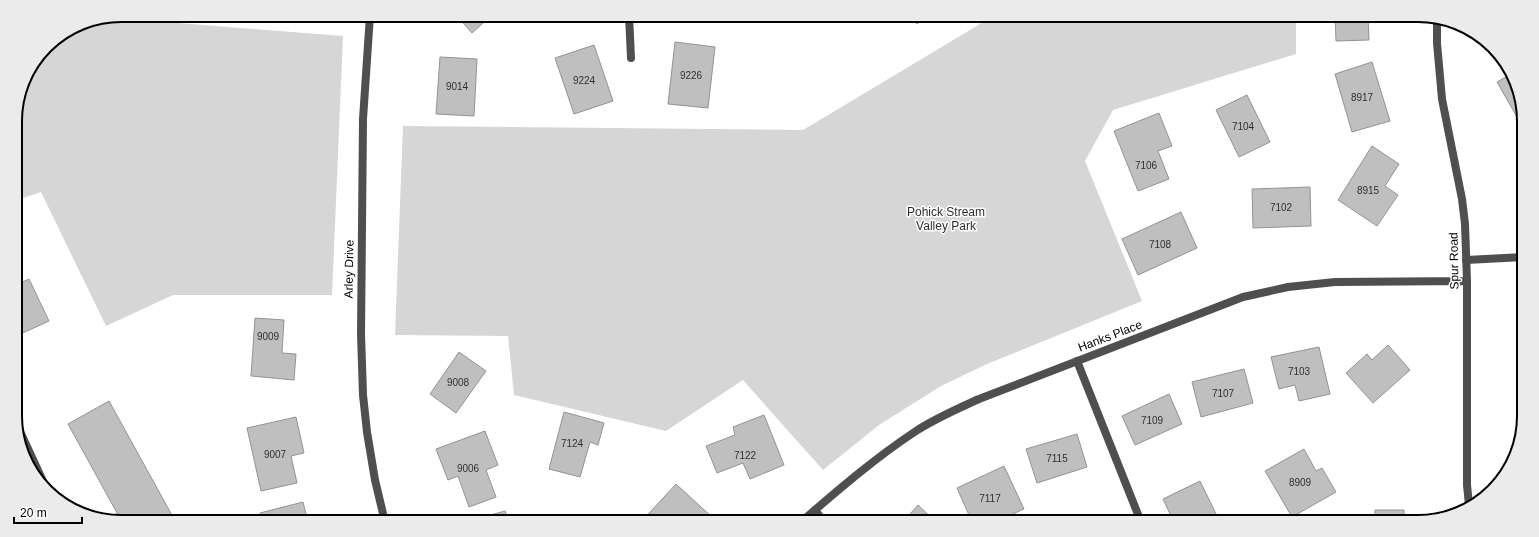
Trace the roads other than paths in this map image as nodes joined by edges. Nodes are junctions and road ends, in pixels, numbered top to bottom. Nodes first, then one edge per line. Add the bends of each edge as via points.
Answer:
1 (370, 22) edge
2 (629, 22) edge
3 (1437, 24) edge
4 (631, 58) dead end
5 (1517, 257) edge
6 (1466, 260) junction
7 (1467, 281) junction
8 (1077, 361) junction
9 (26, 445) edge
10 (36, 467) edge
11 (1469, 501) edge
12 (814, 510) junction
13 (383, 515) edge
14 (809, 515) edge
15 (818, 515) edge
16 (1138, 515) edge

1 - 13 street, Arley Drive via 364,119 361,334 367,432
2 - 4 street
3 - 6 street, Spur Road via 1442,99 1462,199
5 - 6 street
6 - 7 street, Spur Road
7 - 8 street, Hanks Place via 1336,282 1288,287 1243,297
7 - 11 street, Spur Road
8 - 12 street, Hanks Place via 945,414 917,430 874,461
8 - 16 street
9 - 10 street
12 - 14 street, Hanks Place
12 - 15 street

